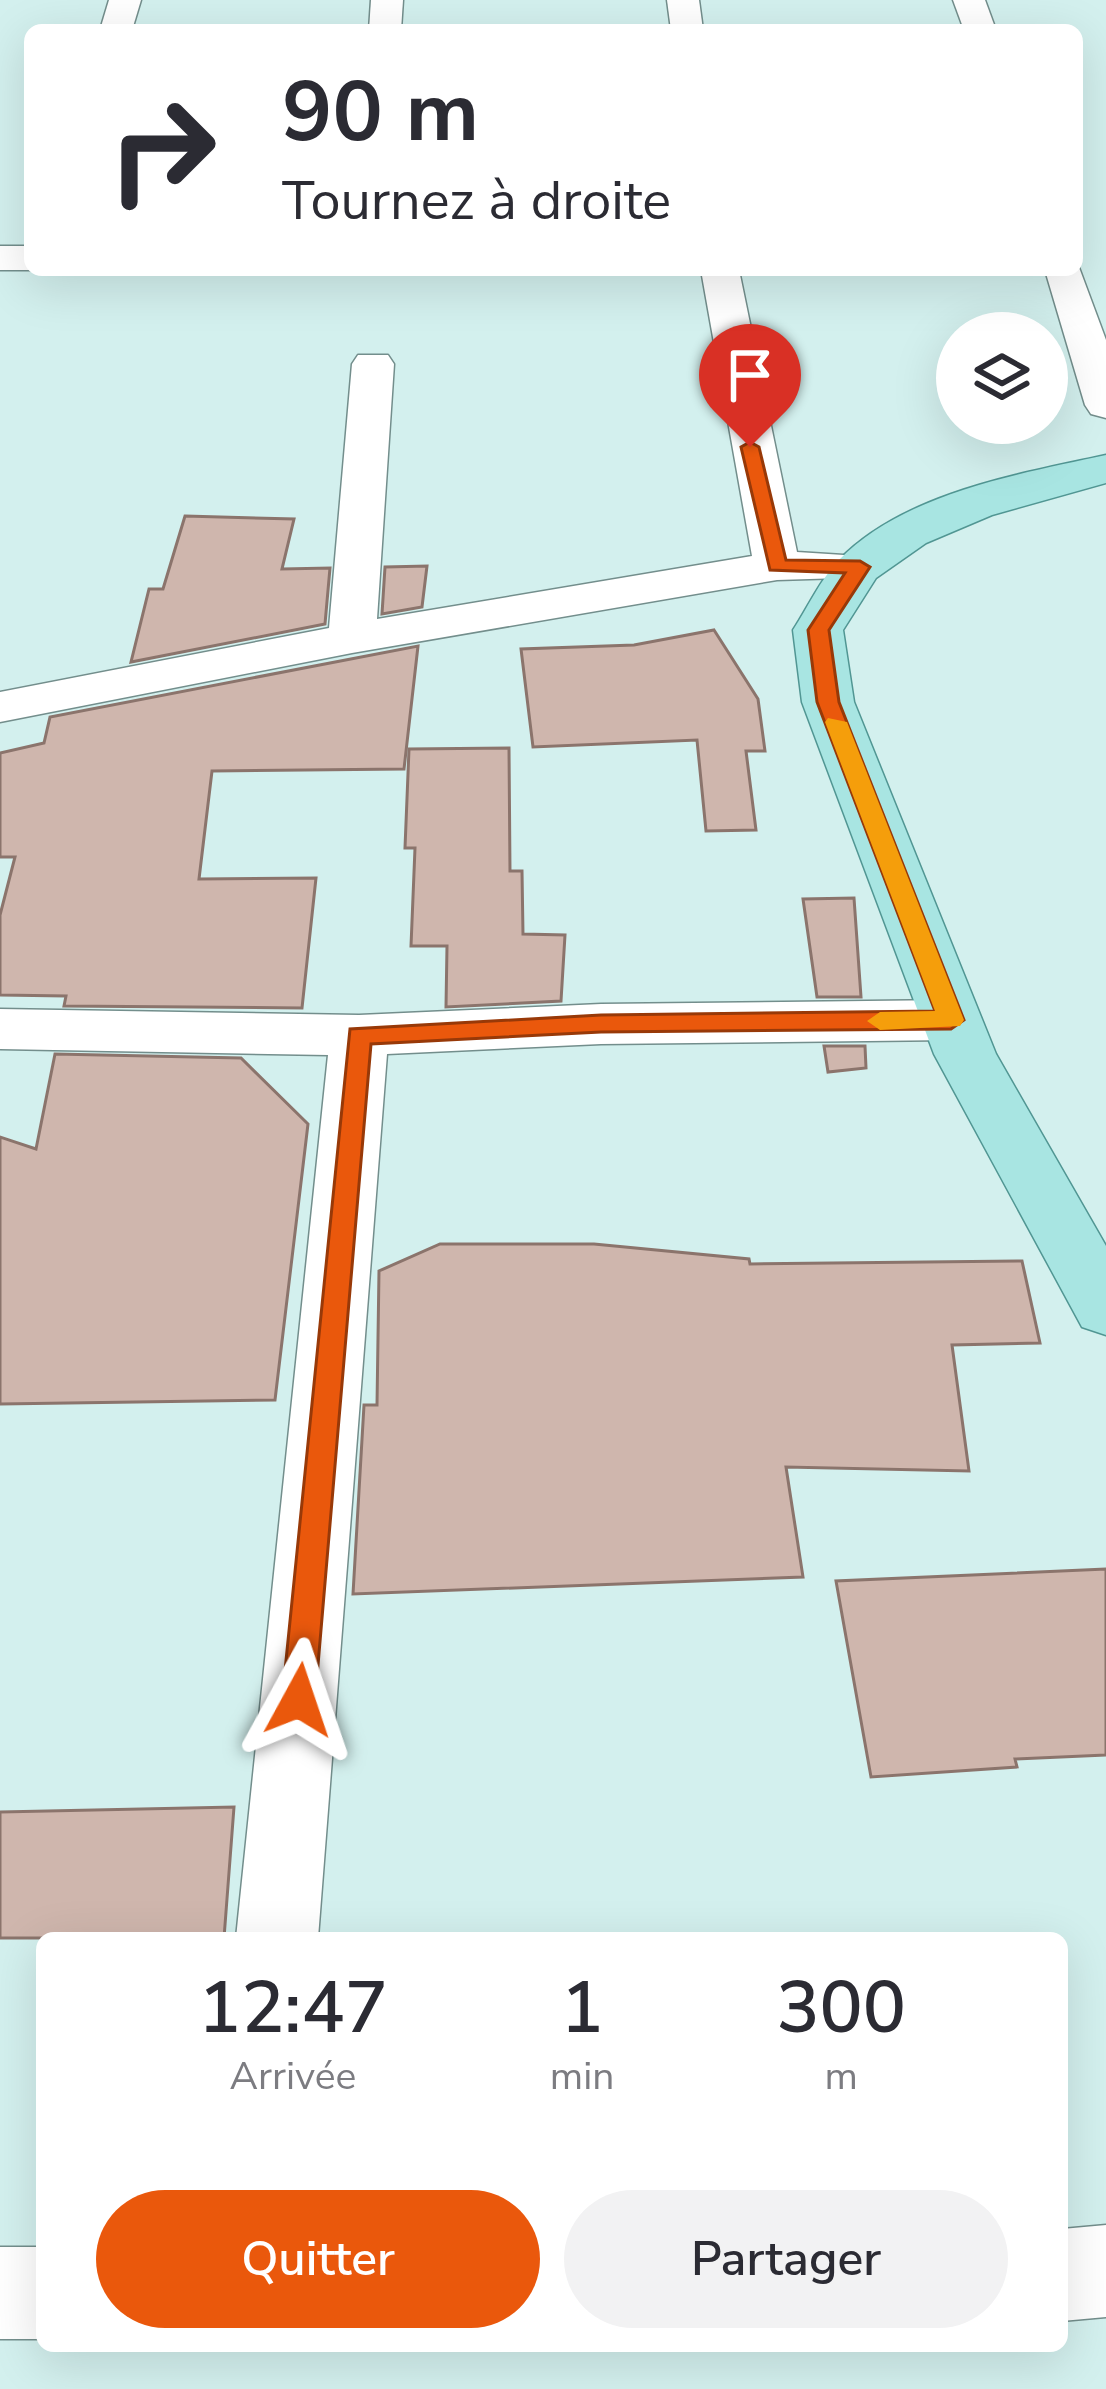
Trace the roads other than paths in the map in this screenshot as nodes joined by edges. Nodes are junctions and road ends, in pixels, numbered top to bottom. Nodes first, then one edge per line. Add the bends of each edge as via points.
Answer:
1 (721, 276) edge
2 (1081, 276) edge
3 (374, 364) dead end
4 (1106, 405) edge
5 (1106, 469) edge
6 (777, 566) junction
7 (860, 567) junction
8 (352, 638) junction
9 (0, 707) edge
10 (951, 1020) junction
11 (0, 1029) edge
12 (359, 1035) junction
13 (1106, 1308) edge
14 (278, 1932) edge
15 (1106, 2271) edge
16 (1068, 2274) edge
17 (0, 2293) edge
18 (36, 2293) edge

1 - 6 street
2 - 4 street
3 - 8 street
5 - 7 main road via 938,519
6 - 7 street
6 - 8 street
7 - 10 main road via 818,630 828,702
8 - 9 street
10 - 12 street
10 - 13 main road
11 - 12 street
12 - 14 street
15 - 16 street
17 - 18 street

